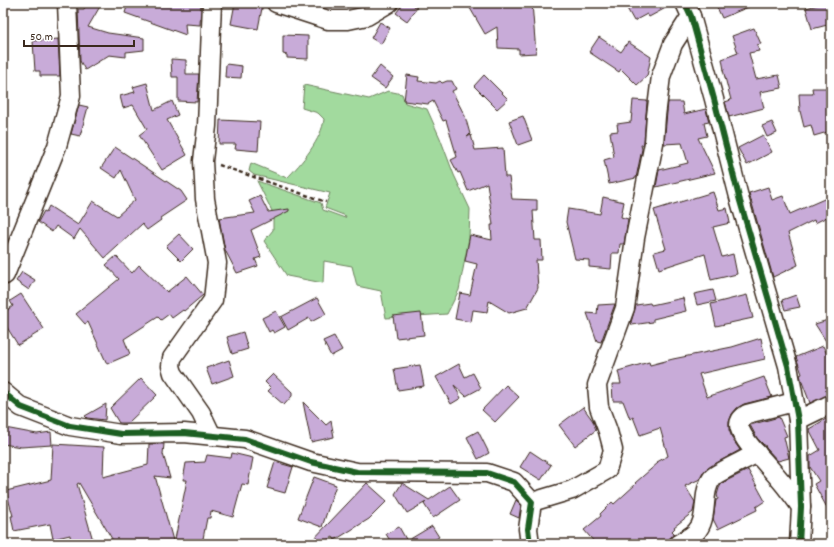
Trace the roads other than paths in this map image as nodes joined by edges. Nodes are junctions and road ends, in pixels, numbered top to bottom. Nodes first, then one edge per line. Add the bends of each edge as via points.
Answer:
1 (67, 3) edge
2 (212, 3) edge
3 (276, 3) edge
4 (389, 3) edge
5 (688, 10) edge
6 (5, 275) dead end
7 (3, 392) edge
8 (794, 402) junction
9 (831, 404) edge
10 (798, 420) junction
11 (212, 436) junction
12 (757, 453) junction
13 (532, 502) junction
14 (801, 507) junction
15 (530, 544) edge
16 (678, 544) edge
17 (799, 544) edge

1 - 6 street via 71,96 58,146
2 - 11 street via 207,126 203,161 205,199 217,263 213,300 172,358 171,366 173,373 201,413
3 - 4 street via 328,20 348,20 367,16
5 - 8 street via 788,366
5 - 13 street via 661,76 654,143 635,238 625,308 597,385 599,407 613,450 607,470 572,490
7 - 11 street via 21,407 70,426 121,434 184,433
8 - 10 street
8 - 12 street via 742,417 739,428
9 - 10 street
10 - 14 street
11 - 13 street via 245,439 311,462 357,472 487,473 514,482
12 - 14 street
12 - 16 street via 714,476 708,487 704,516 700,525
13 - 15 street via 528,529
14 - 17 street

